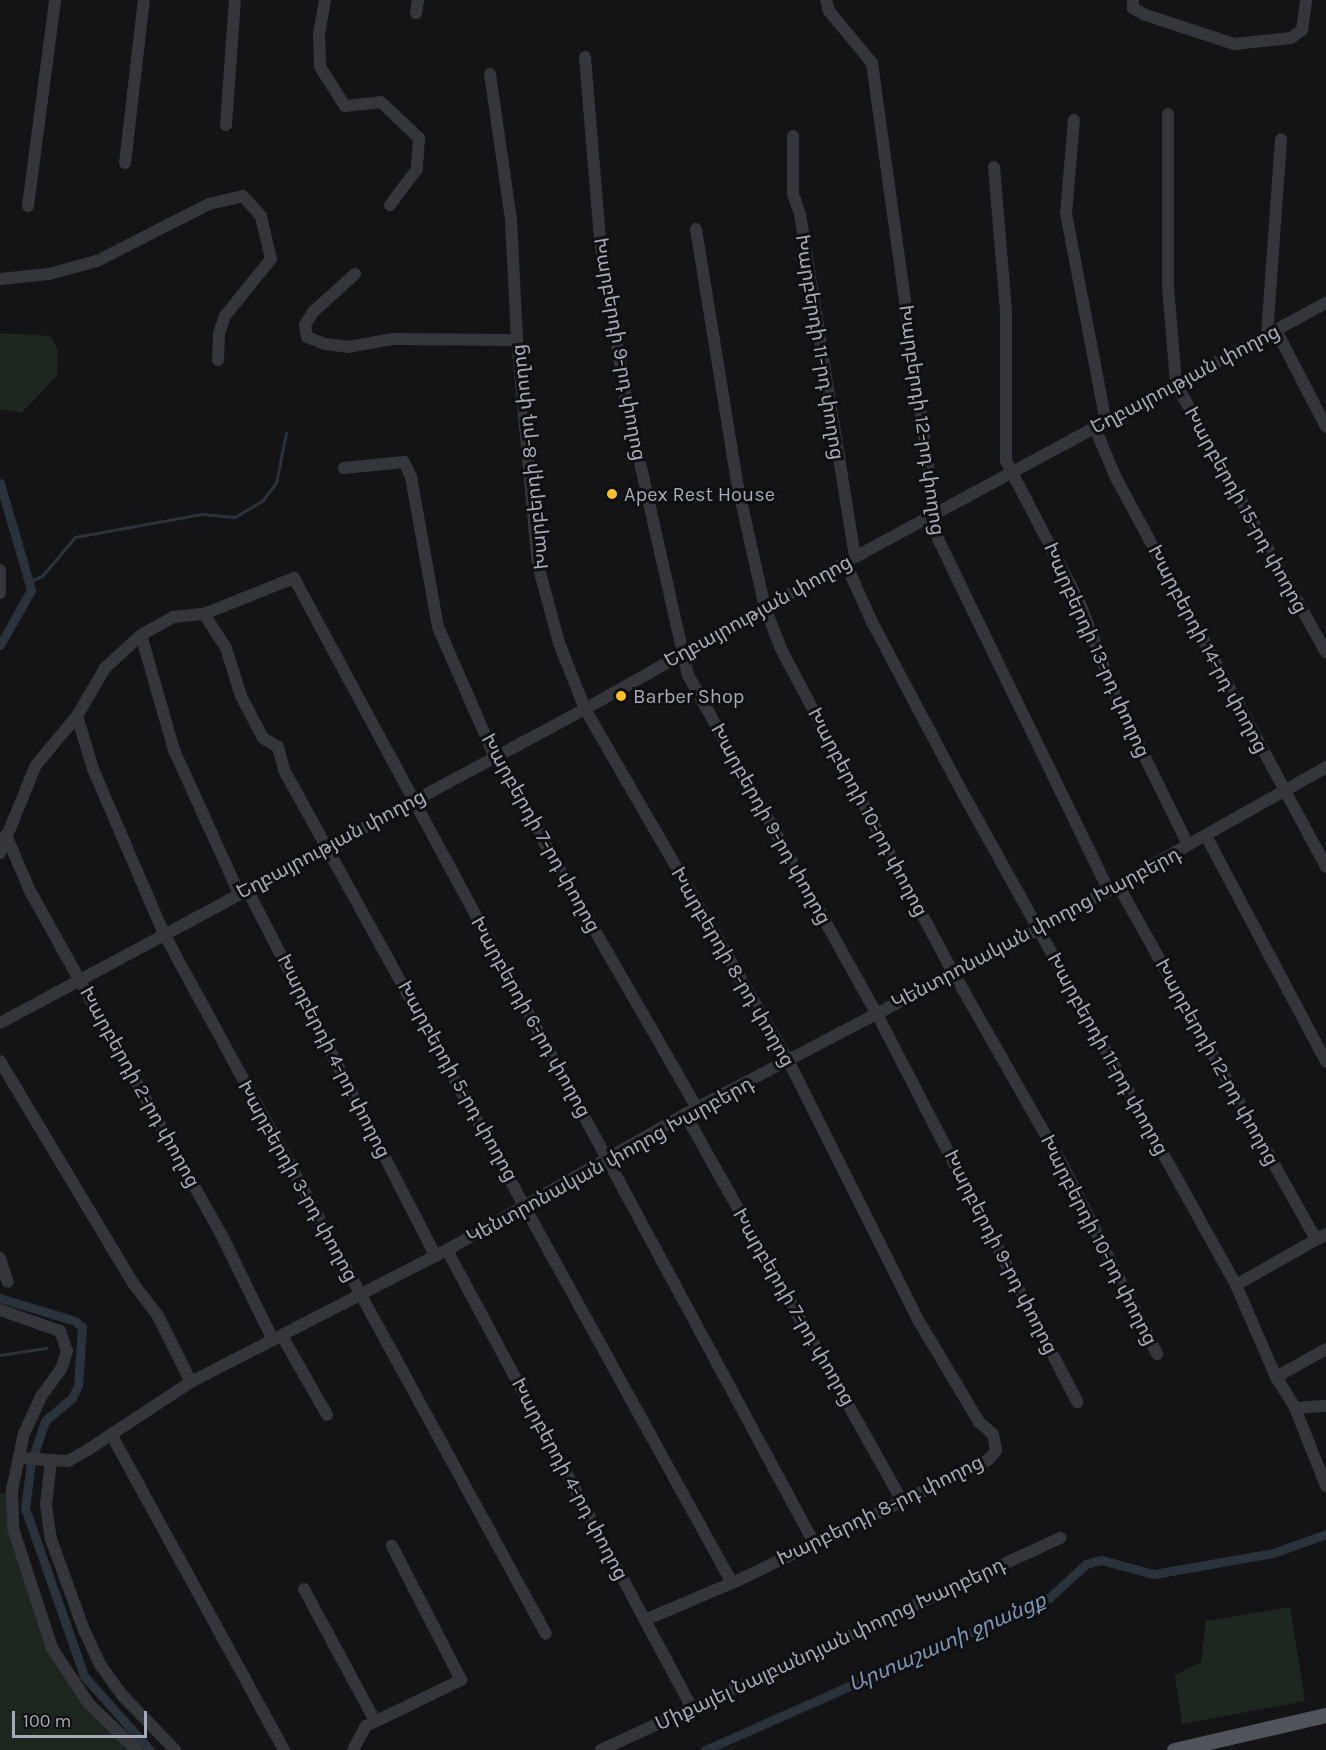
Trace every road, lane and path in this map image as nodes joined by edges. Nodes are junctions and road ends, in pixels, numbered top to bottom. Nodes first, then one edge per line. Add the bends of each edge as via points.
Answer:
1 (55, 0) edge
2 (144, 0) edge
3 (235, 0) edge
4 (325, 0) edge
5 (418, 0) edge
6 (826, 0) edge
7 (1133, 0) edge
8 (1306, 0) edge
9 (416, 13) dead end
10 (585, 57) dead end
11 (490, 74) dead end
12 (1168, 114) dead end
13 (1074, 120) dead end
14 (226, 125) dead end
15 (793, 136) dead end
16 (1281, 139) dead end
17 (125, 163) dead end
18 (994, 167) dead end
19 (390, 205) dead end
20 (28, 207) dead end
21 (696, 229) dead end
22 (355, 274) dead end
23 (0, 279) edge
24 (1326, 303) edge
25 (1271, 333) junction
26 (517, 340) junction
27 (218, 360) dead end
28 (1176, 384) junction
29 (1106, 422) junction
30 (1326, 427) edge
31 (1095, 428) junction
32 (344, 468) dead end
33 (1010, 472) junction
34 (934, 514) junction
35 (850, 560) junction
36 (0, 570) edge
37 (0, 593) edge
38 (765, 608) junction
39 (204, 614) junction
40 (141, 635) junction
41 (1326, 652) edge
42 (681, 653) junction
43 (585, 709) junction
44 (77, 717) junction
45 (494, 755) junction
46 (1326, 767) edge
47 (1284, 790) junction
48 (411, 800) junction
49 (6, 835) junction
50 (1206, 836) junction
51 (328, 845) junction
52 (1188, 845) junction
53 (0, 853) edge
54 (1326, 867) edge
55 (1114, 888) junction
56 (243, 891) junction
57 (1039, 929) junction
58 (164, 934) junction
59 (953, 972) junction
60 (81, 979) junction
61 (877, 1014) junction
62 (0, 1023) edge
63 (0, 1061) edge
64 (789, 1062) junction
65 (1326, 1062) edge
66 (691, 1111) junction
67 (609, 1160) junction
68 (527, 1206) junction
69 (1321, 1237) edge
70 (442, 1253) junction
71 (0, 1258) edge
72 (8, 1282) dead end
73 (1236, 1285) junction
74 (360, 1295) junction
75 (0, 1310) edge
76 (277, 1338) junction
77 (1326, 1349) edge
78 (1157, 1354) dead end
79 (1276, 1377) junction
80 (191, 1382) junction
81 (1077, 1402) dead end
82 (1326, 1406) edge
83 (1295, 1407) junction
84 (327, 1415) dead end
85 (111, 1434) junction
86 (19, 1458) junction
87 (51, 1461) junction
88 (1326, 1486) edge
89 (902, 1501) junction
90 (1060, 1538) dead end
91 (813, 1541) junction
92 (392, 1546) dead end
93 (732, 1583) junction
94 (304, 1589) dead end
95 (645, 1620) junction
96 (546, 1634) dead end
97 (692, 1708) junction
98 (1326, 1715) edge
99 (375, 1721) junction
100 (137, 1750) edge
101 (175, 1750) edge
102 (284, 1750) edge
103 (353, 1750) edge
104 (601, 1750) edge
105 (1174, 1750) edge

1 - 20 street
2 - 17 street
3 - 14 street
4 - 19 street via 319,34 320,67 345,106 381,102 419,138 417,169
5 - 9 street
6 - 34 street, Խարբերդի 12-րդ փողոց via 829,11 872,63
7 - 8 street via 1133,8 1143,14 1234,44 1291,38 1302,30
10 - 42 street, Խարբերդի 9-րդ փողոց via 602,253 627,405
11 - 26 street, Խարբերդի 8-րդ փողոց via 511,219
12 - 28 street, Խարբերդի 15-րդ փողոց via 1168,286
13 - 29 street via 1066,213
15 - 35 street, Խարբերդի 11-րդ փողոց via 793,194 800,214
16 - 25 street
18 - 33 street, Խարբերդի 13-րդ փողոց via 1006,311 1005,423
21 - 38 street, Խարբերդի 10-րդ փողոց via 736,475
22 - 26 street via 313,312 304,325 307,337 348,347 393,339
23 - 27 street via 49,274 97,261 209,204 243,196 261,216 271,259 225,316 219,333
24 - 25 street, Եղբայրության փողոց
25 - 28 street, Եղբայրության փողոց
25 - 30 street
26 - 43 street, Խարբերդի 8-րդ փողոց via 538,565 559,643
28 - 29 street, Եղբայրության փողոց
28 - 41 street, Խարբերդի 15-րդ փողոց
29 - 31 street, Եղբայրության փողոց
31 - 33 street, Եղբայրության փողոց
31 - 47 street, Խարբերդի 14-րդ փողոց via 1116,478
32 - 45 street, Խարբերդի 7-րդ փողոց via 404,462 411,477 438,627
33 - 34 street, Եղբայրության փողոց
33 - 52 street, Խարբերդի 13-րդ փողոց via 1079,601 1117,700
34 - 35 street, Եղբայրության փողոց
34 - 55 street, Խարբերդի 12-րդ փողոց via 938,539
35 - 38 street, Եղբայրության փողոց
35 - 57 street, Խարբերդի 11-րդ փողոց via 872,622
36 - 37 street
38 - 42 street, Եղբայրության փողոց
38 - 59 street, Խարբերդի 10-րդ փողոց via 782,651
39 - 40 street via 173,617
39 - 48 street, Խարբերդի 6-րդ փողոց via 294,578
39 - 51 street, Խարբերդի 5-րդ փողոց via 226,648 241,696 263,738 278,747 284,770
40 - 44 street via 105,668
40 - 56 street, Խարբերդի 4-րդ փողոց via 174,750
42 - 43 street, Եղբայրության փողոց
42 - 61 street, Խարբերդի 9-րդ փողոց via 687,675
43 - 45 street, Եղբայրության փողոց
43 - 64 street, Խարբերդի 8-րդ փողոց
44 - 49 street via 36,765
44 - 58 street, Խարբերդի 3-րդ փողոց via 93,769
45 - 48 street, Եղբայրության փողոց
45 - 66 street, Խարբերդի 7-րդ փողոց
46 - 47 street, Կենտրոնական փողոց Խարբերդ
47 - 50 street, Կենտրոնական փողոց Խարբերդ
47 - 54 street, Խարբերդի 14-րդ փողոց
48 - 51 street, Եղբայրության փողոց
48 - 67 street, Խարբերդի 6-րդ փողոց
49 - 53 street
49 - 60 street, Խարբերդի 2-րդ փողոց via 30,891
50 - 52 street, Կենտրոնական փողոց Խարբերդ
50 - 65 street
51 - 56 street, Եղբայրության փողոց
51 - 68 street, Խարբերդի 5-րդ փողոց
52 - 55 street, Կենտրոնական փողոց Խարբերդ
55 - 57 street, Կենտրոնական փողոց Խարբերդ
55 - 69 street, Խարբերդի 12-րդ փողոց
56 - 58 street, Եղբայրության փողոց
56 - 70 street, Խարբերդի 4-րդ փողոց
57 - 59 street, Կենտրոնական փողոց Խարբերդ
57 - 73 street, Խարբերդի 11-րդ փողոց
58 - 60 street, Եղբայրության փողոց
58 - 74 street, Խարբերդի 3-րդ փողոց
59 - 61 street, Կենտրոնական փողոց Խարբերդ
59 - 78 street, Խարբերդի 10-րդ փողոց via 1060,1162
60 - 62 street, Եղբայրության փողոց
60 - 76 street, Խարբերդի 2-րդ փողոց
61 - 64 street, Կենտրոնական փողոց Խարբերդ
61 - 81 street, Խարբերդի 9-րդ փողոց
63 - 80 street via 133,1283 158,1316
64 - 66 street, Կենտրոնական փողոց Խարբերդ
64 - 89 street, Խարբերդի 8-րդ փողոց via 917,1318 979,1422 993,1434 996,1451 988,1460
66 - 67 street, Կենտրոնական փողոց Խարբերդ
66 - 89 street, Խարբերդի 7-րդ փողոց
67 - 68 street, Կենտրոնական փողոց Խարբերդ
67 - 91 street, Խարբերդի 6-րդ փողոց
68 - 70 street, Կենտրոնական փողոց Խարբերդ
68 - 93 street, Խարբերդի 5-րդ փողոց
69 - 73 street
70 - 74 street, Կենտրոնական փողոց Խարբերդ
70 - 95 street, Խարբերդի 4-րդ փողոց
71 - 72 street
73 - 79 street, Խարբերդի 11-րդ փողոց
74 - 76 street, Կենտրոնական փողոց Խարբերդ
74 - 96 street, Խարբերդի 3-րդ փողոց
75 - 86 street via 60,1331 67,1351 61,1369 41,1397 24,1433
76 - 80 street, Կենտրոնական փողոց Խարբերդ
76 - 84 street, Խարբերդի 2-րդ փողոց
77 - 79 street
79 - 83 street, Խարբերդի 11-րդ փողոց
80 - 85 street, Կենտրոնական փողոց Խարբերդ
82 - 83 street
83 - 88 street, Խարբերդի 11-րդ փողոց
85 - 87 street, Կենտրոնական փողոց Խարբերդ via 68,1461
85 - 102 street
86 - 87 street, Կենտրոնական փողոց Խարբերդ
86 - 100 street via 12,1490 13,1528 52,1648 89,1704
87 - 101 street via 46,1505 51,1539 84,1630 121,1694
89 - 91 street, Խարբերդի 8-րդ փողոց
90 - 97 street, Միքայել Նալբանդյան փողոց Խարբերդ
91 - 93 street, Խարբերդի 8-րդ փողոց
92 - 99 street via 461,1680
93 - 95 street, Խարբերդի 8-րդ փողոց
94 - 99 street
95 - 97 street, Խարբերդի 4-րդ փողոց
97 - 104 street, Միքայել Նալբանդյան փողոց Խարբերդ
98 - 105 main road
99 - 103 street via 366,1725

